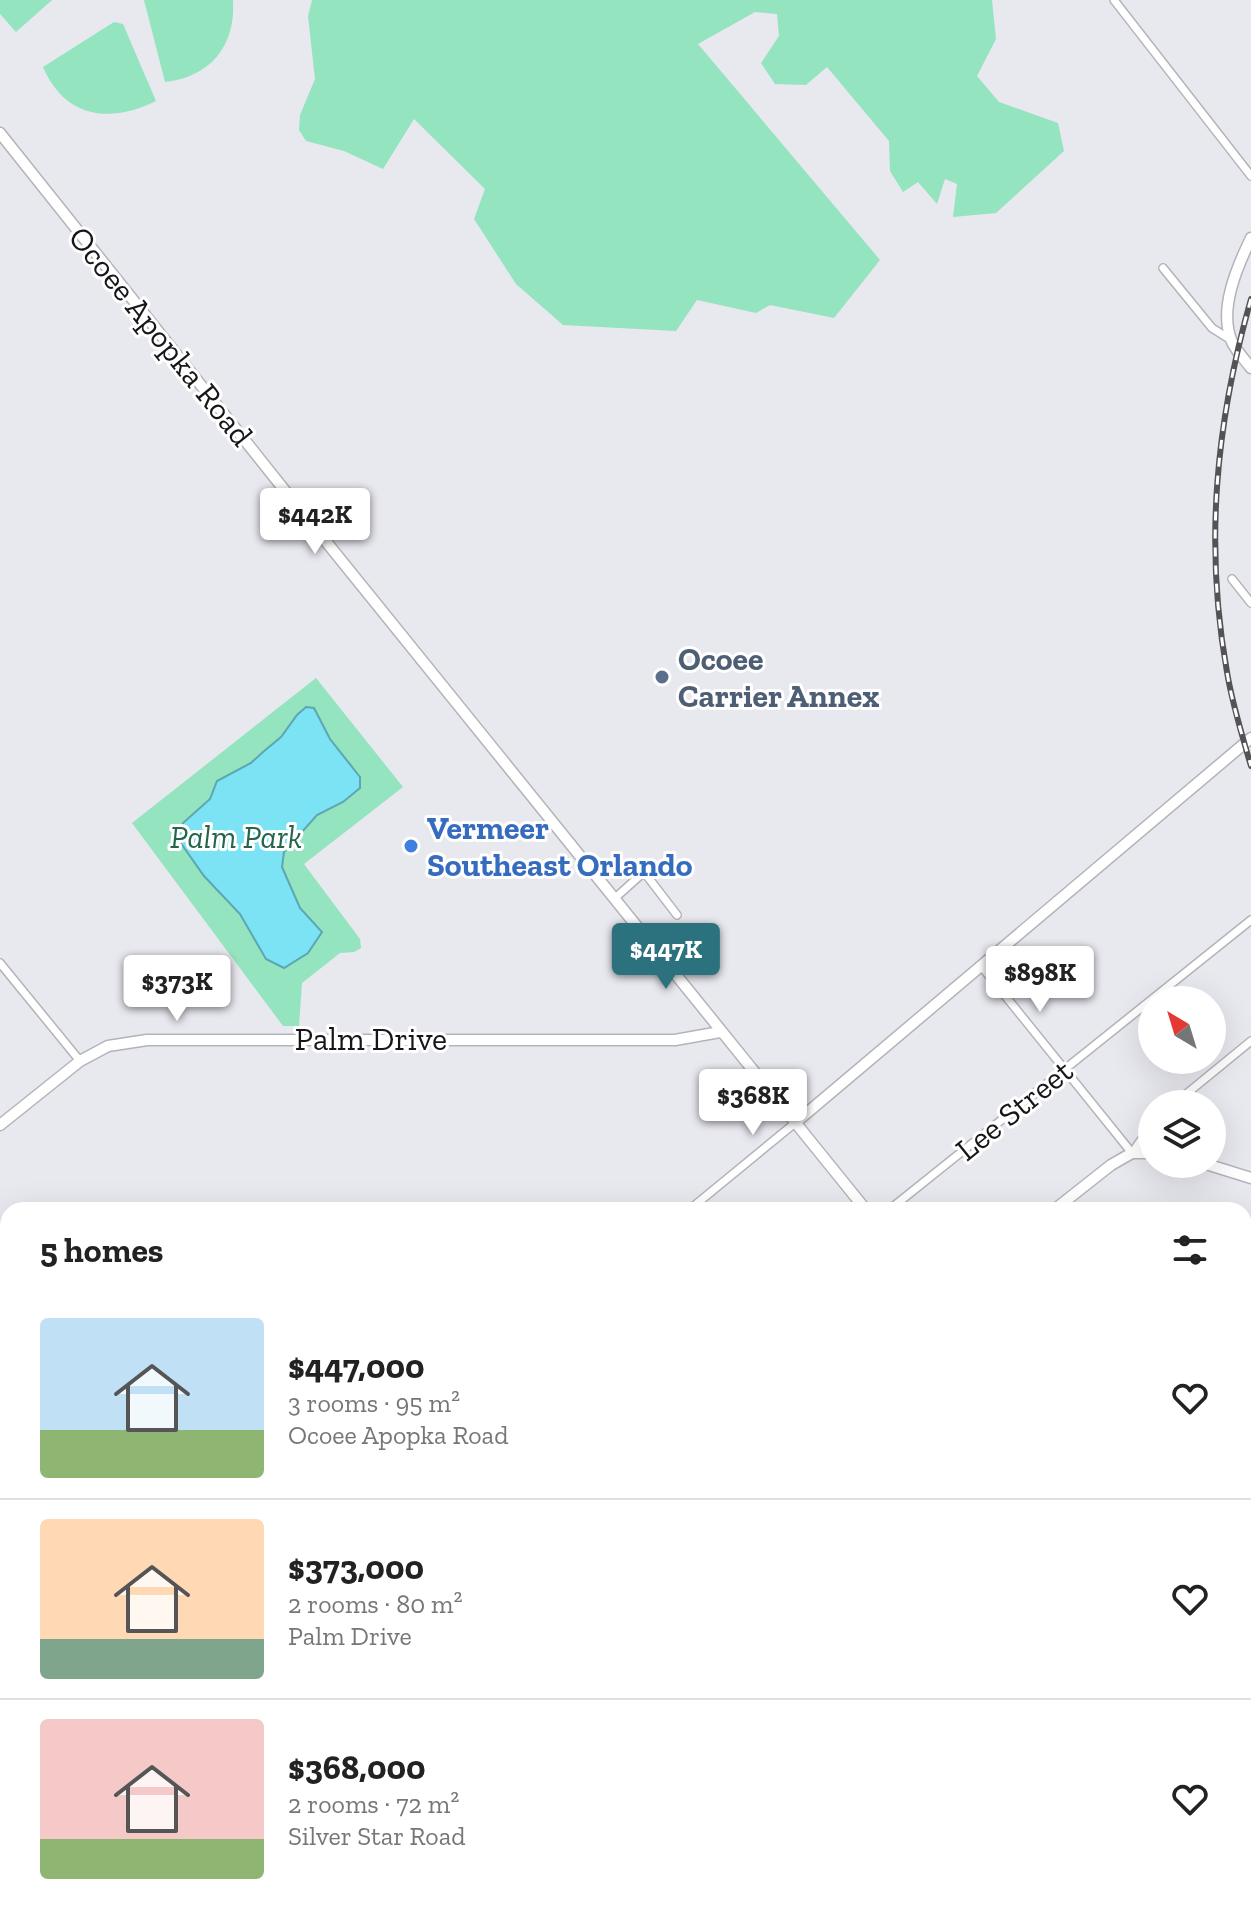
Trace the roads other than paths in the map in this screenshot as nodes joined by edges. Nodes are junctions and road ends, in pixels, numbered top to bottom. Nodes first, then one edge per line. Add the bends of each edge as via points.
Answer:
1 (1116, 1) edge
2 (0, 133) edge
3 (1251, 176) edge
4 (1251, 238) edge
5 (1163, 268) dead end
6 (1231, 340) junction
7 (1251, 368) edge
8 (1232, 579) dead end
9 (1251, 603) edge
10 (1251, 738) edge
11 (614, 899) junction
12 (677, 915) dead end
13 (1251, 920) edge
14 (0, 963) edge
15 (982, 967) junction
16 (720, 1032) junction
17 (1251, 1041) edge
18 (80, 1061) junction
19 (1064, 1070) junction
20 (1191, 1090) edge
21 (795, 1123) junction
22 (0, 1125) edge
23 (1138, 1144) edge
24 (1132, 1153) junction
25 (1138, 1153) edge
26 (1226, 1170) edge
27 (1251, 1178) edge
28 (699, 1202) edge
29 (859, 1202) edge
30 (899, 1202) edge
31 (1064, 1202) edge

1 - 3 street
2 - 11 main road, Ocoee Apopka Road
4 - 6 main road via 1228,299
5 - 6 street via 1212,328
6 - 7 main road
8 - 9 street
10 - 15 main road
11 - 12 street via 644,872
11 - 16 main road, Ocoee Apopka Road
13 - 19 street, Lee Street
14 - 18 street
15 - 19 street
15 - 21 main road
16 - 18 main road, Palm Drive via 675,1040 147,1040 108,1046
16 - 21 main road, Ocoee Apopka Road
17 - 20 street
18 - 22 main road, Palm Drive
19 - 24 street
19 - 30 street, Lee Street
21 - 28 street
21 - 29 main road, Ocoee Apopka Road
23 - 24 street
24 - 25 main road
24 - 31 main road
26 - 27 main road

